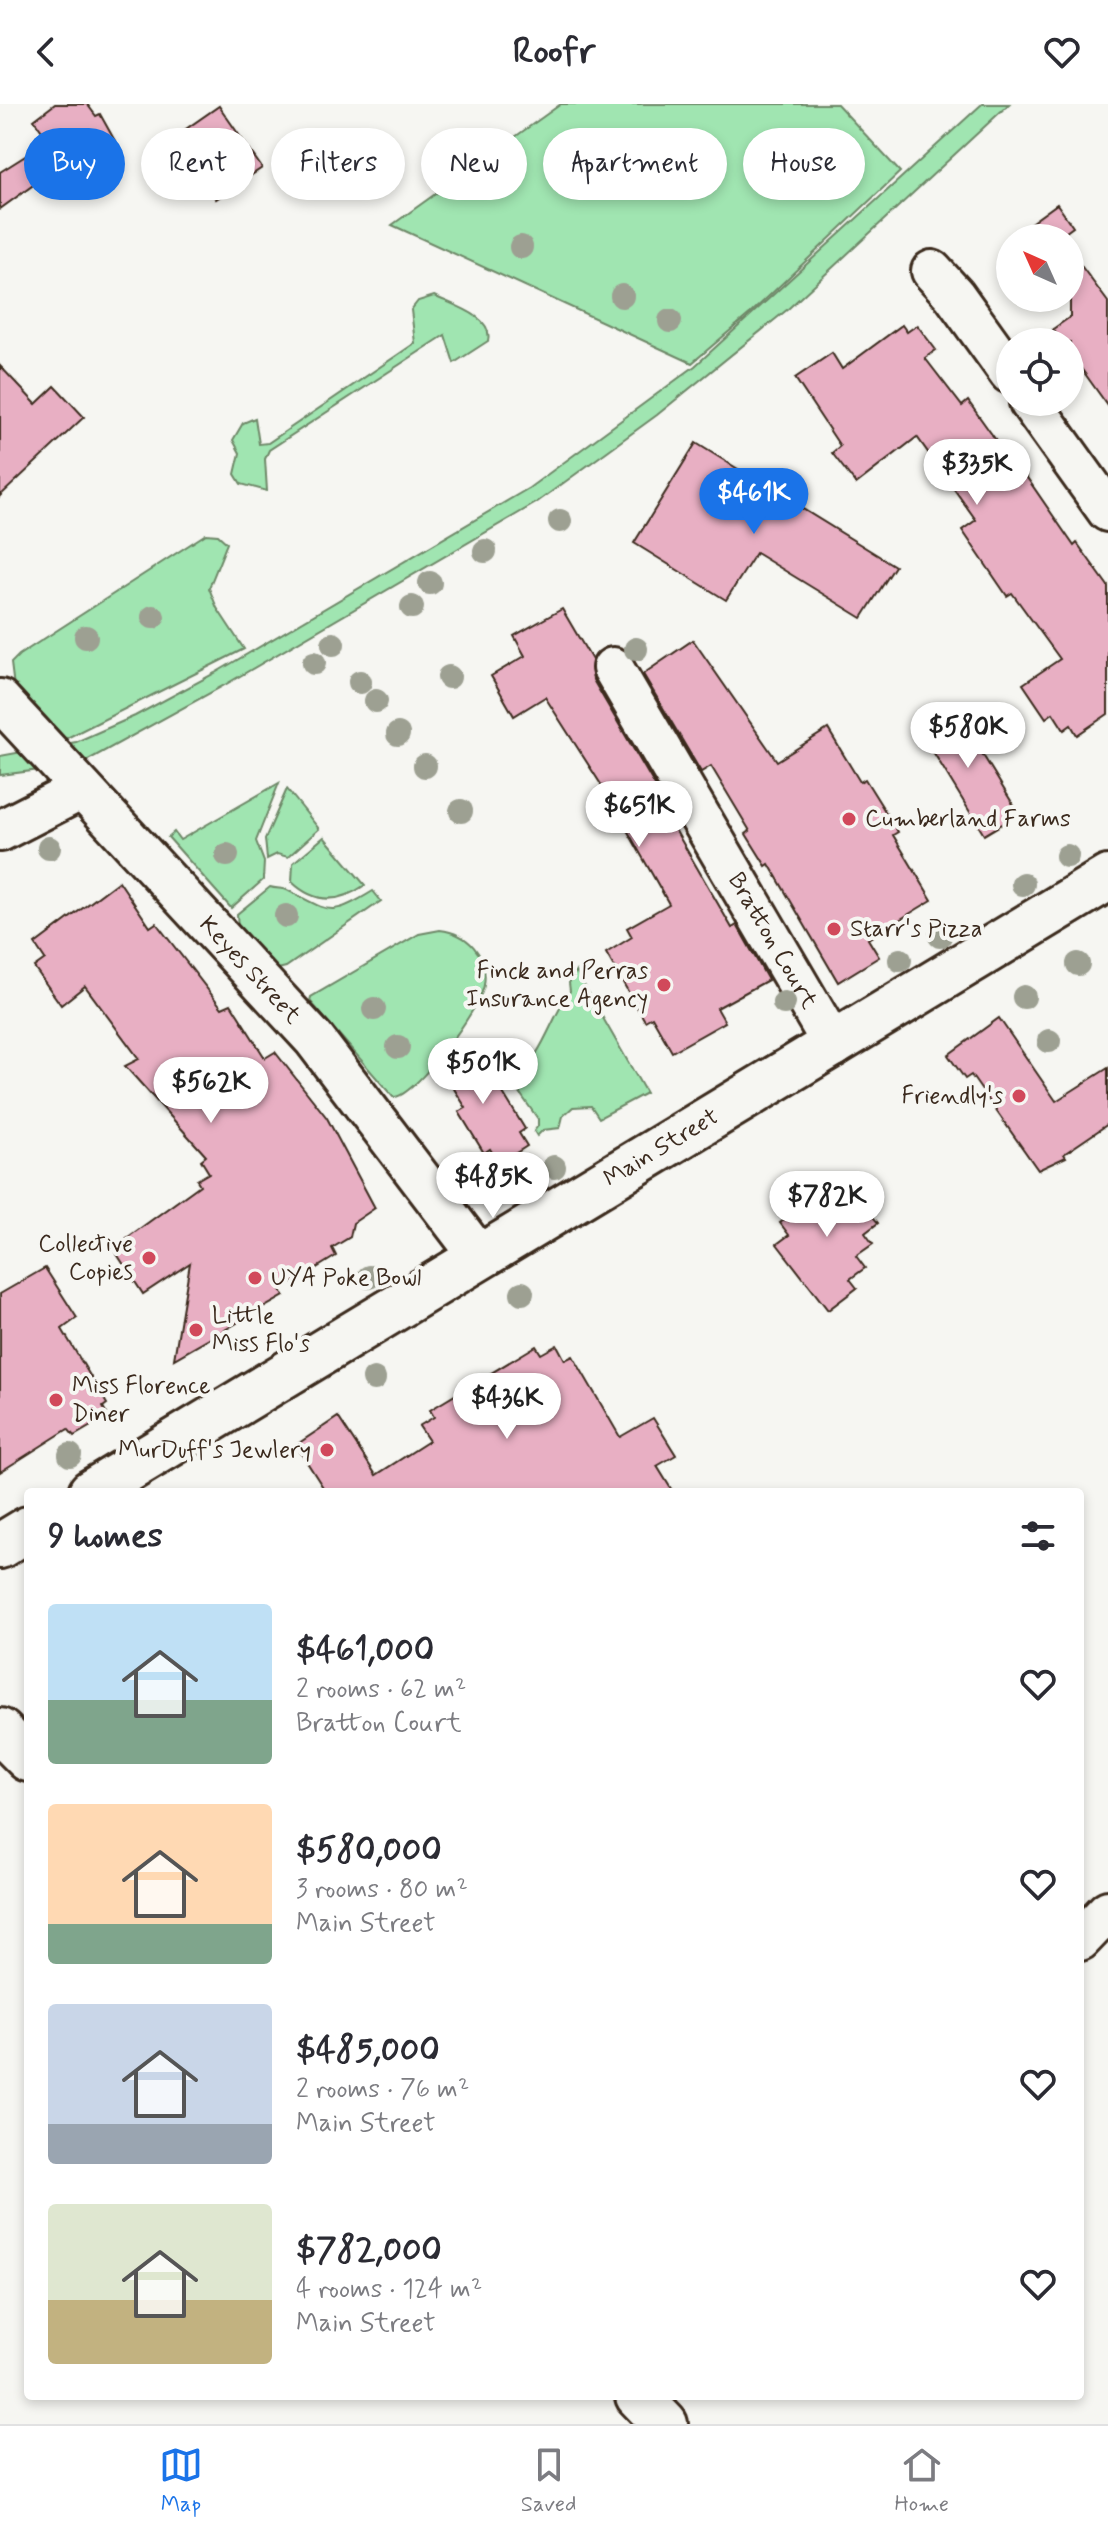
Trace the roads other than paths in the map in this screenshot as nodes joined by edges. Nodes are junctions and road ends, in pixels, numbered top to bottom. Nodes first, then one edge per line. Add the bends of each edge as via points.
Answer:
1 (932, 271) dead end
2 (996, 354) edge
3 (1040, 416) edge
4 (1108, 511) edge
5 (613, 668) dead end
6 (0, 700) edge
7 (82, 789) junction
8 (0, 831) edge
9 (1108, 878) edge
10 (834, 1046) junction
11 (480, 1257) junction
12 (98, 1488) edge
13 (24, 1531) edge
14 (0, 1546) edge
15 (0, 1731) edge
16 (24, 1755) edge
17 (1108, 1911) edge
18 (1084, 1936) edge
19 (642, 2400) edge
20 (665, 2424) edge

1 - 2 street
3 - 4 street
5 - 10 street, Bratton Court
6 - 7 street, Keyes Street
7 - 8 street
7 - 11 street, Keyes Street via 314,1039
9 - 10 main road, Main Street
10 - 11 main road, Main Street
11 - 12 main road, Main Street
13 - 14 main road
15 - 16 main road
17 - 18 street
19 - 20 main road

